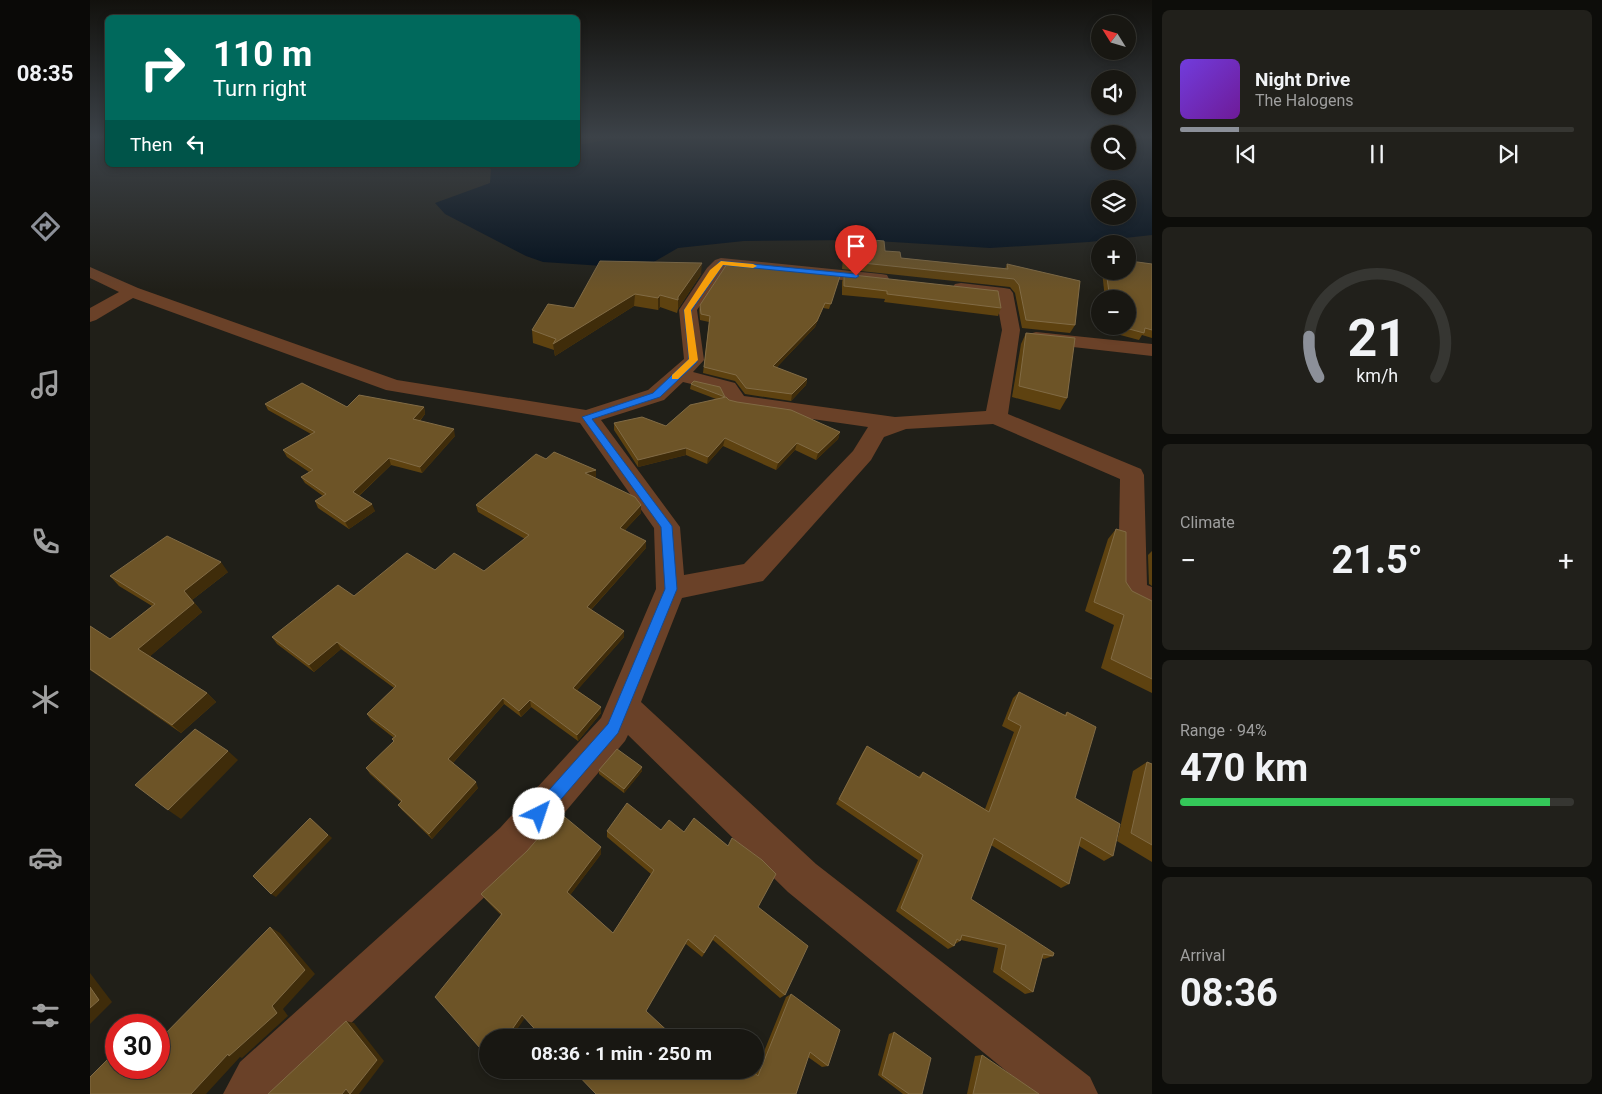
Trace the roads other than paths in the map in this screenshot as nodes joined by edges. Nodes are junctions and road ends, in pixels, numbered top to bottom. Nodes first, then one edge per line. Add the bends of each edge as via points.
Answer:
1 (90, 272) edge
2 (899, 281) edge
3 (938, 285) edge
4 (132, 292) junction
5 (90, 316) edge
6 (1010, 335) junction
7 (1152, 350) edge
8 (678, 374) junction
9 (587, 417) junction
10 (996, 417) junction
11 (898, 424) junction
12 (671, 589) junction
13 (1152, 601) edge
14 (622, 707) junction
15 (248, 1094) edge
16 (1073, 1094) edge

1 - 4 street
2 - 8 street via 721,263 688,310 694,360
3 - 6 street via 1004,294
4 - 5 street
4 - 9 street via 393,386
6 - 7 street
6 - 10 street
8 - 9 street via 656,395
8 - 11 street via 728,387 736,401
9 - 12 street via 666,526
10 - 11 street
10 - 13 street via 1132,475 1134,591
11 - 12 street via 875,432 863,456 752,572
12 - 14 street
14 - 15 street via 613,728 514,842 256,1079
14 - 16 street via 802,878

